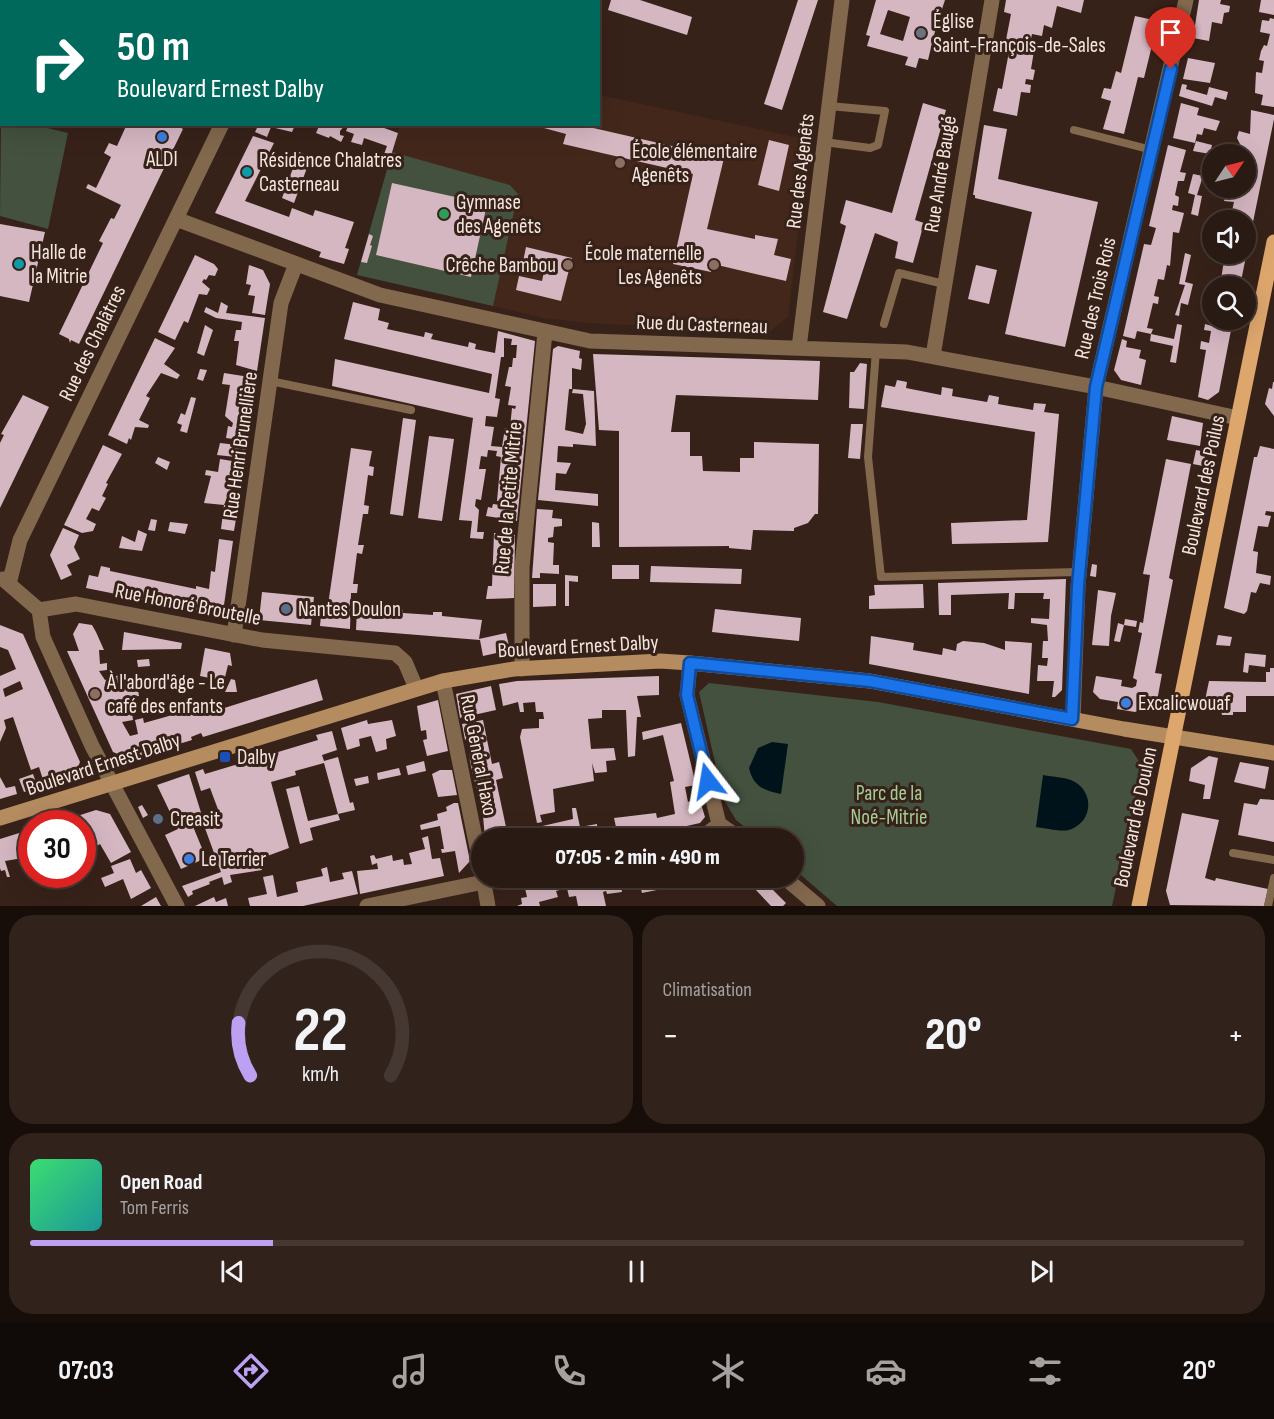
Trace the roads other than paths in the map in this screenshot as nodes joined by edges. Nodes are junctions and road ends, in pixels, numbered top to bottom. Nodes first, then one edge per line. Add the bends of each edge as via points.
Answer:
1 (842, 0) edge
2 (992, 0) edge
3 (1186, 0) edge
4 (829, 106) junction
5 (221, 126) edge
6 (1074, 130) dead end
7 (825, 142) junction
8 (1152, 150) junction
9 (176, 219) junction
10 (1274, 242) edge
11 (296, 264) junction
12 (944, 284) junction
13 (884, 324) dead end
14 (545, 332) junction
15 (799, 348) junction
16 (876, 350) junction
17 (933, 356) junction
18 (270, 381) junction
19 (1096, 387) junction
20 (411, 410) dead end
21 (1238, 418) junction
22 (1079, 572) junction
23 (3, 582) edge
24 (39, 610) junction
25 (234, 635) junction
26 (690, 663) junction
27 (522, 669) junction
28 (443, 681) junction
29 (416, 688) junction
30 (1072, 719) junction
31 (1173, 737) junction
32 (1274, 753) edge
33 (111, 784) junction
34 (0, 818) edge
35 (719, 824) junction
36 (473, 828) edge
37 (714, 828) edge
38 (725, 828) edge
39 (1233, 853) dead end
40 (1274, 860) edge
41 (1274, 878) edge
42 (471, 880) edge
43 (485, 888) edge
44 (797, 888) edge
45 (177, 906) edge
46 (367, 906) edge
47 (488, 906) edge
48 (818, 906) edge
49 (1139, 906) edge
50 (1268, 906) edge

1 - 4 street, Rue des Agenêts
2 - 12 street, Rue André Baugé
3 - 8 street, Rue des Trois Rois
4 - 7 street, Rue des Agenêts
4 - 7 lane via 885,111 878,146
5 - 9 street, Rue des Chalâtres
6 - 8 lane
7 - 15 street, Rue des Agenêts
8 - 19 street, Rue des Trois Rois
9 - 11 street, Rue du Casterneau
9 - 23 street, Rue des Chalâtres
10 - 21 main road, Boulevard des Poilus
11 - 14 street, Rue du Casterneau via 380,295
11 - 18 street, Rue Henri Brunellière via 281,303
12 - 13 lane via 900,273
12 - 17 street, Rue André Baugé
14 - 15 street, Rue du Casterneau via 590,341
14 - 27 street, Rue de la Petite Mitrie via 522,567
15 - 16 street, Rue du Casterneau
16 - 17 street, Rue du Casterneau
16 - 22 lane via 868,458 881,577
17 - 19 street, Rue du Casterneau
18 - 20 lane
18 - 25 street, Rue Henri Brunellière
19 - 21 street, Rue du Casterneau
19 - 22 street, Rue des Trois Rois
21 - 31 main road, Boulevard des Poilus
22 - 30 street, Rue des Trois Rois
23 - 24 street
24 - 25 street, Rue Honoré Broutelle via 76,604
24 - 33 street via 43,638
25 - 29 street, Rue Honoré Broutelle via 395,653 405,662
26 - 27 street, Boulevard Ernest Dalby via 660,661
26 - 30 street, Boulevard Ernest Dalby via 870,681
26 - 35 street via 687,695
27 - 28 street, Boulevard Ernest Dalby
28 - 29 street, Boulevard Ernest Dalby
28 - 36 street, Rue Général Haxo
29 - 33 street, Boulevard Ernest Dalby
30 - 31 street, Boulevard Ernest Dalby
31 - 32 street, Boulevard Ernest Dalby
31 - 49 main road, Boulevard de Doulon
33 - 34 street, Boulevard Ernest Dalby
33 - 45 street
35 - 37 street
35 - 38 street
39 - 40 lane
41 - 50 lane
42 - 46 street
43 - 47 street, Rue Général Haxo
44 - 48 street

